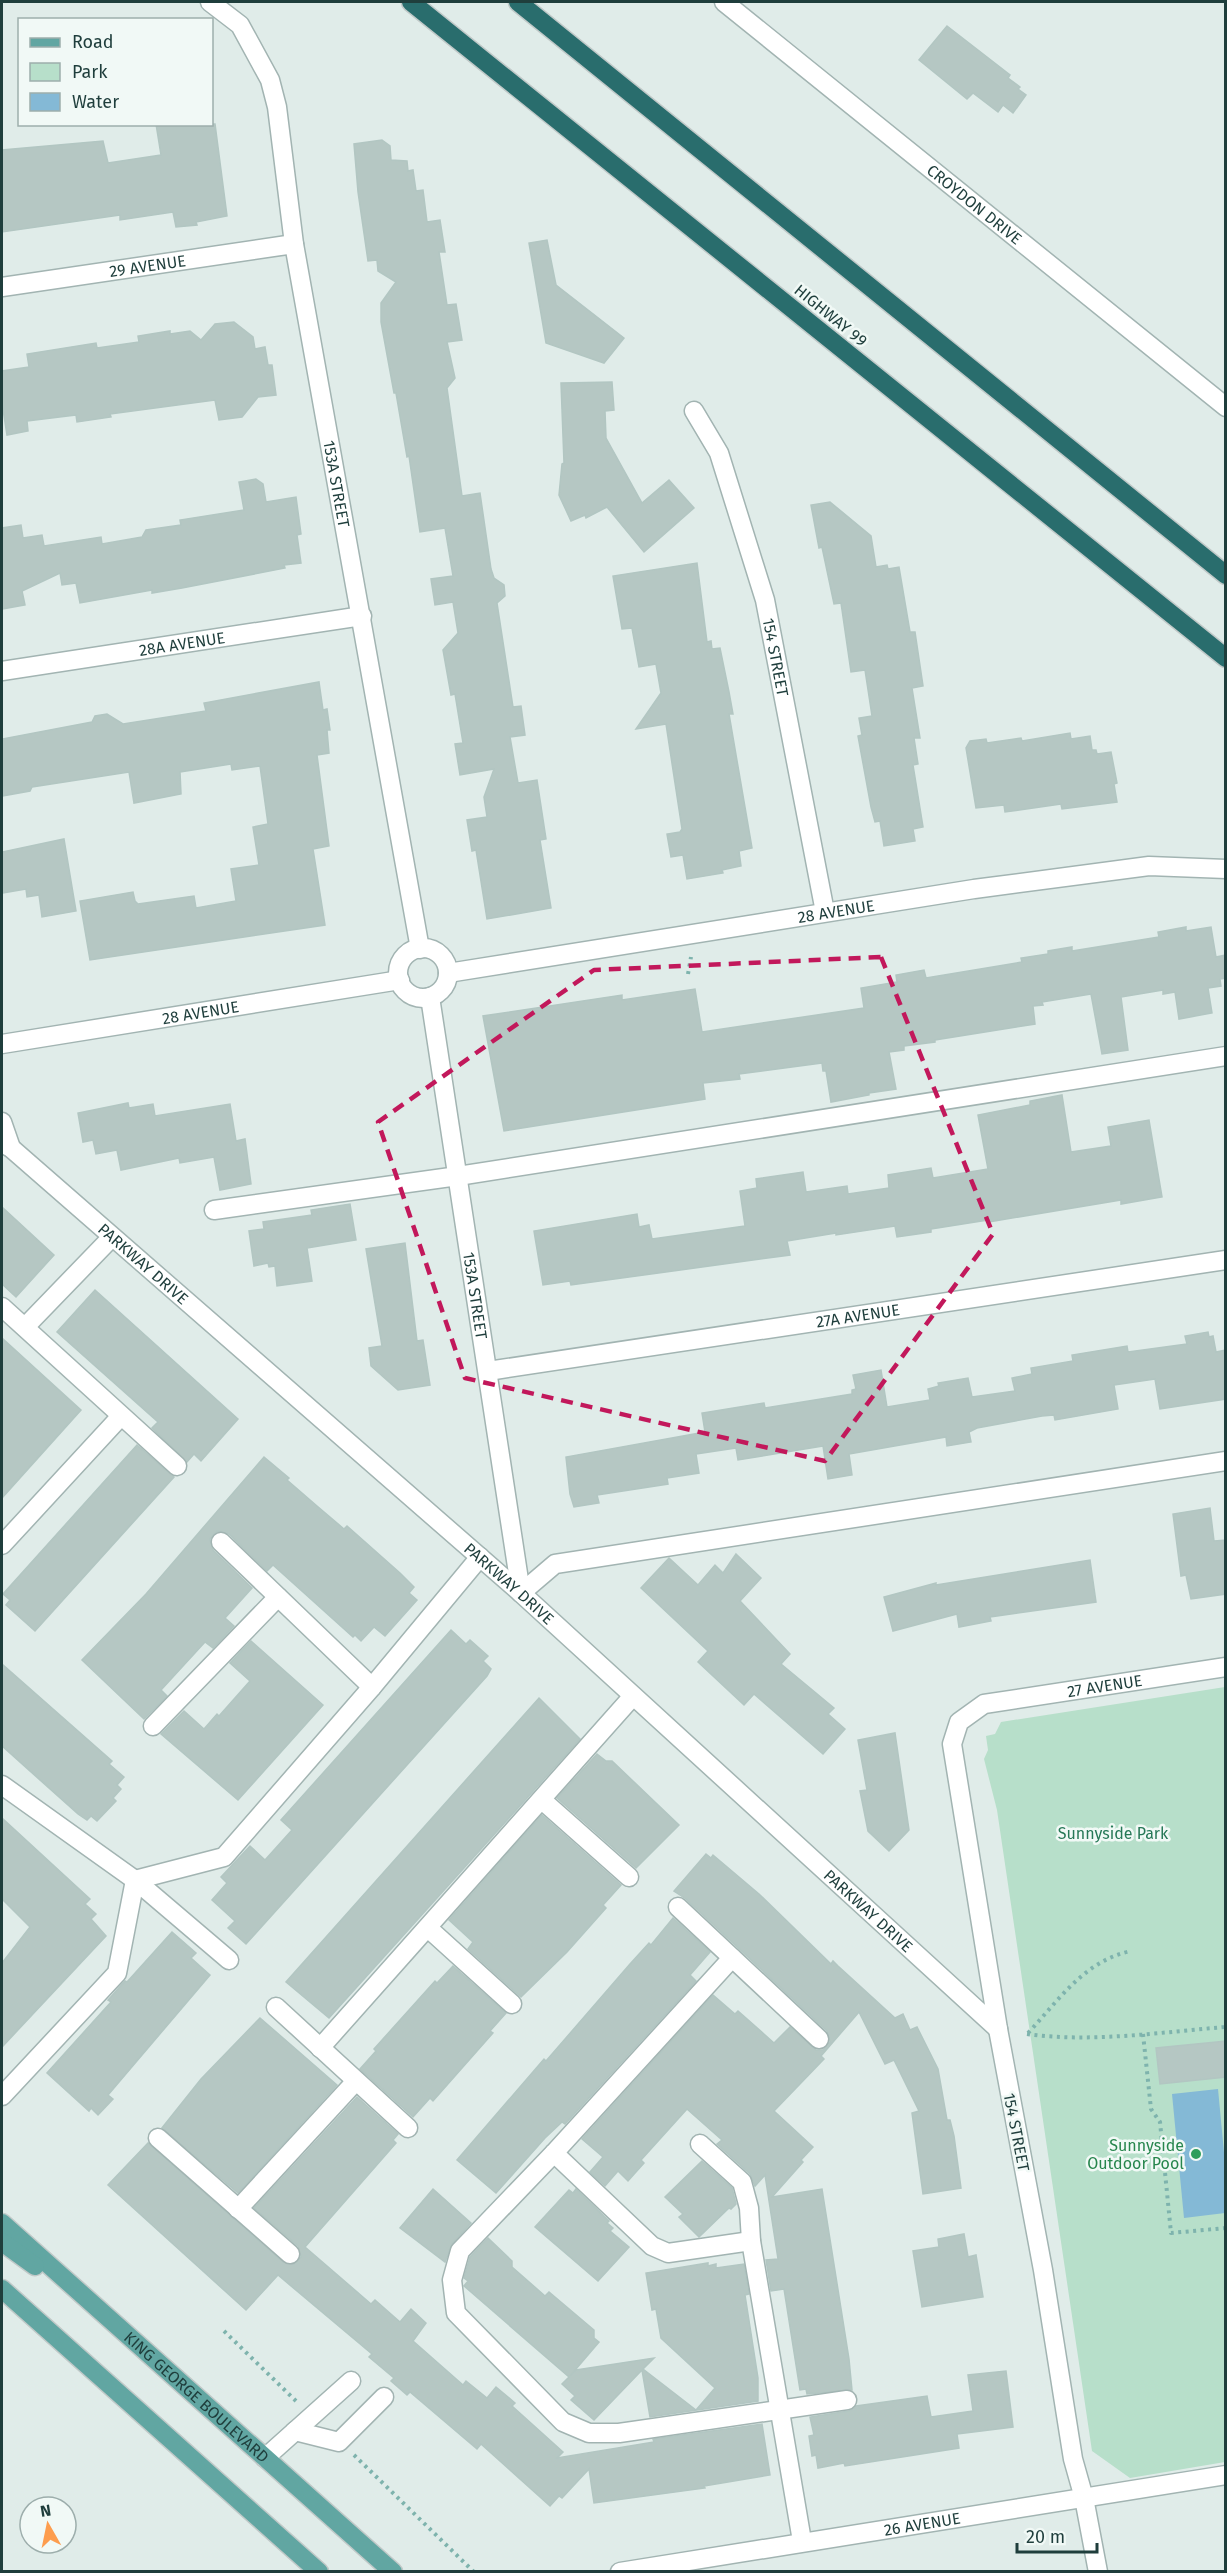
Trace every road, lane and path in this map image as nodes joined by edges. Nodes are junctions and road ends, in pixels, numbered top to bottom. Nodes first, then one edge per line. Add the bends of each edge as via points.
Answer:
1 (210, 2) edge
2 (411, 2) edge
3 (518, 2) edge
4 (724, 2) edge
5 (294, 244) junction
6 (2, 287) edge
7 (1226, 407) edge
8 (694, 411) dead end
9 (1226, 575) edge
10 (362, 616) junction
11 (1226, 658) edge
12 (2, 672) edge
13 (1226, 869) edge
14 (825, 912) junction
15 (420, 949) junction
16 (448, 973) junction
17 (400, 980) junction
18 (430, 997) junction
19 (2, 1044) edge
20 (1226, 1056) edge
21 (2, 1122) edge
22 (6, 1146) edge
23 (458, 1176) junction
24 (214, 1210) dead end
25 (112, 1237) junction
26 (1226, 1260) edge
27 (2, 1306) edge
28 (25, 1328) junction
29 (488, 1371) junction
30 (121, 1416) junction
31 (1226, 1461) edge
32 (177, 1466) dead end
33 (221, 1542) dead end
34 (2, 1545) edge
35 (480, 1557) junction
36 (521, 1593) junction
37 (278, 1597) junction
38 (1226, 1667) edge
39 (372, 1687) junction
40 (633, 1696) junction
41 (984, 1704) joint
42 (153, 1726) dead end
43 (2, 1785) edge
44 (542, 1800) junction
45 (629, 1876) dead end
46 (135, 1880) junction
47 (678, 1906) dead end
48 (428, 1928) junction
49 (1131, 1951) dead end
50 (732, 1958) junction
51 (229, 1960) dead end
52 (512, 2004) dead end
53 (276, 2007) dead end
54 (1226, 2027) edge
55 (998, 2029) junction
56 (1143, 2034) junction
57 (819, 2039) dead end
58 (320, 2048) junction
59 (356, 2081) junction
60 (2, 2096) edge
61 (408, 2128) dead end
62 (158, 2138) dead end
63 (700, 2144) dead end
64 (554, 2153) junction
65 (238, 2209) junction
66 (2, 2223) edge
67 (1226, 2228) edge
68 (751, 2241) junction
69 (2, 2242) edge
70 (290, 2254) dead end
71 (2, 2289) edge
72 (109, 2320) junction
73 (351, 2380) dead end
74 (384, 2397) dead end
75 (847, 2400) dead end
76 (779, 2410) junction
77 (295, 2431) junction
78 (265, 2458) junction
79 (1226, 2475) edge
80 (1084, 2498) junction
81 (802, 2541) junction
82 (319, 2571) edge
83 (393, 2571) edge
84 (620, 2571) edge
85 (1098, 2571) edge

1 - 5 street, 153A STREET via 240,26 270,80 277,107
2 - 11 highway, HIGHWAY 99
3 - 9 highway
4 - 7 street, CROYDON DRIVE
5 - 6 street, 29 AVENUE
5 - 10 street, 153A STREET
8 - 14 street, 154 STREET via 719,453 765,600
10 - 12 street, 28A AVENUE
10 - 15 street, 153A STREET
13 - 14 street, 28 AVENUE via 1149,866
14 - 16 street, 28 AVENUE
15 - 16 street via 440,954
15 - 17 street via 401,962
16 - 18 street via 443,988
17 - 18 street via 414,996
17 - 19 street, 28 AVENUE
18 - 23 street, 153A STREET
20 - 23 street
21 - 22 street, PARKWAY DRIVE
22 - 25 street, PARKWAY DRIVE
23 - 24 street
23 - 29 street, 153A STREET
25 - 28 street
25 - 35 street, PARKWAY DRIVE
26 - 29 street, 27A AVENUE
27 - 28 street
28 - 30 street
29 - 36 street, 153A STREET
30 - 32 street
30 - 34 street
31 - 36 street via 555,1564
33 - 37 street
35 - 36 street, PARKWAY DRIVE
35 - 39 street
36 - 40 street, PARKWAY DRIVE
37 - 39 street
37 - 42 street
38 - 41 street, 27 AVENUE
39 - 46 street via 224,1857
40 - 44 street
40 - 55 street, PARKWAY DRIVE
41 - 55 street, 154 STREET via 959,1722 952,1744
43 - 46 street
44 - 45 street
44 - 48 street
46 - 51 street
46 - 60 street via 117,1973
47 - 50 street
48 - 52 street
48 - 58 street
49 - 56 path via 1094,1964 1027,2034
50 - 57 street
50 - 64 street
53 - 58 street
54 - 56 path
55 - 80 street, 154 STREET via 1073,2459
56 - 67 path via 1151,2109 1160,2122 1171,2233
58 - 59 street
59 - 61 street
59 - 65 street
62 - 65 street
63 - 68 street via 742,2182
64 - 68 street via 652,2246 668,2253
64 - 76 street via 460,2251 452,2280 456,2313 563,2422 589,2433 619,2433
65 - 70 street
66 - 72 main road, KING GEORGE BOULEVARD
68 - 76 street
69 - 72 main road
71 - 82 main road
72 - 78 main road, KING GEORGE BOULEVARD
73 - 77 street
74 - 77 street via 339,2442
75 - 76 street
76 - 81 street
77 - 78 street
78 - 83 main road, KING GEORGE BOULEVARD
79 - 80 street, 26 AVENUE
80 - 81 street, 26 AVENUE
80 - 85 street, 154 STREET
81 - 84 street, 26 AVENUE

